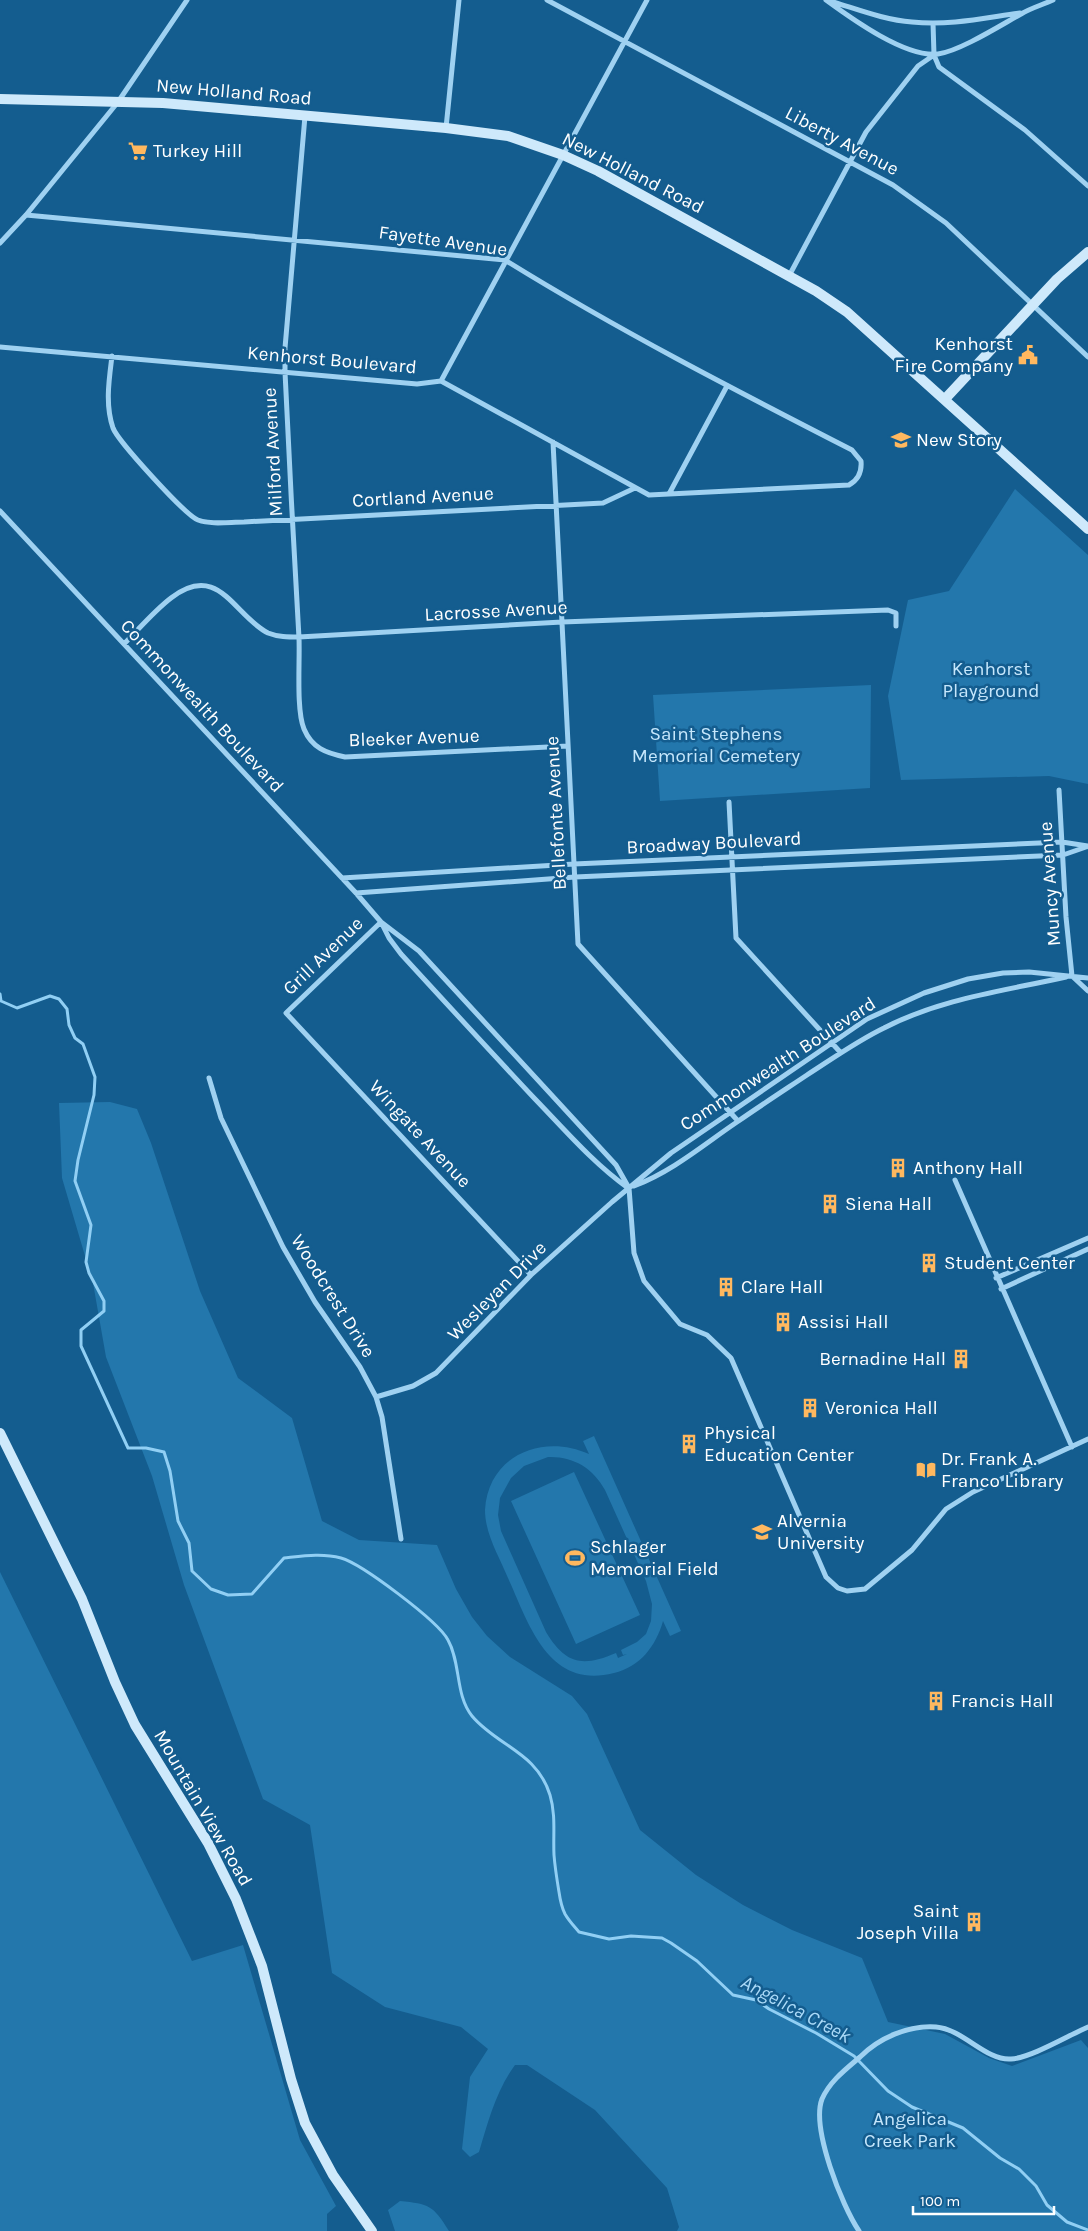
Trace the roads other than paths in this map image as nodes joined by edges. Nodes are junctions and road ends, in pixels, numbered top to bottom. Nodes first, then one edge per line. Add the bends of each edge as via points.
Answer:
1 (187, 0) edge
2 (459, 0) edge
3 (547, 0) edge
4 (647, 0) edge
5 (827, 0) edge
6 (1053, 0) edge
7 (1023, 13) junction
8 (933, 23) junction
9 (624, 42) junction
10 (934, 54) junction
11 (0, 100) edge
12 (118, 102) junction
13 (306, 116) junction
14 (446, 128) junction
15 (563, 155) junction
16 (850, 162) junction
17 (1088, 186) edge
18 (26, 215) junction
19 (294, 239) junction
20 (0, 243) edge
21 (1088, 252) edge
22 (505, 260) junction
23 (788, 276) junction
24 (1031, 306) junction
25 (0, 347) edge
26 (112, 356) junction
27 (1088, 357) edge
28 (284, 372) junction
29 (441, 381) junction
30 (727, 386) junction
31 (944, 399) junction
32 (553, 442) junction
33 (635, 488) junction
34 (668, 494) junction
35 (556, 506) junction
36 (0, 511) edge
37 (292, 519) junction
38 (1088, 529) edge
39 (562, 622) junction
40 (896, 626) dead end
41 (299, 637) junction
42 (124, 644) junction
43 (301, 698) joint
44 (568, 746) junction
45 (1059, 790) dead end
46 (729, 802) dead end
47 (1062, 842) junction
48 (1088, 846) edge
49 (1063, 855) junction
50 (732, 857) junction
51 (574, 864) junction
52 (733, 870) junction
53 (575, 877) junction
54 (342, 878) junction
55 (356, 893) junction
56 (381, 922) junction
57 (1072, 976) junction
58 (1088, 978) edge
59 (1088, 991) edge
60 (286, 1013) joint
61 (832, 1043) junction
62 (841, 1052) junction
63 (209, 1078) dead end
64 (730, 1113) junction
65 (738, 1121) junction
66 (955, 1180) dead end
67 (629, 1188) junction
68 (1088, 1238) edge
69 (1088, 1249) edge
70 (531, 1275) junction
71 (996, 1278) junction
72 (1001, 1289) junction
73 (376, 1397) junction
74 (0, 1433) edge
75 (1088, 1440) edge
76 (1072, 1447) junction
77 (401, 1539) dead end
78 (1088, 2027) edge
79 (372, 2231) edge
80 (859, 2231) edge

1 - 12 street
2 - 14 street
3 - 9 street, Liberty Avenue
4 - 9 street
5 - 8 street via 889,18
5 - 10 street via 854,20 905,48 918,54
6 - 7 street
7 - 8 street via 968,22
7 - 10 street via 944,53
8 - 10 street
9 - 15 street
9 - 16 street, Liberty Avenue
10 - 16 street via 918,66 872,124
10 - 17 street via 939,67 1025,130
11 - 12 main road, New Holland Road
12 - 13 main road, New Holland Road
12 - 18 street
13 - 14 main road, New Holland Road
13 - 19 street, Milford Avenue
14 - 15 main road, New Holland Road via 508,136
15 - 22 street
15 - 23 main road, New Holland Road via 667,208
16 - 23 street
16 - 24 street, Liberty Avenue via 932,212
18 - 19 street, Fayette Avenue
18 - 20 street
19 - 22 street, Fayette Avenue
19 - 28 street, Milford Avenue
21 - 24 main road
22 - 29 street
22 - 30 street, Fayette Avenue
23 - 31 main road, New Holland Road via 847,312
24 - 27 street, Liberty Avenue
24 - 31 main road
25 - 26 street, Kenhorst Boulevard
26 - 28 street, Kenhorst Boulevard
26 - 37 street, Cortland Avenue via 107,399 114,430 180,507 194,518 212,523
28 - 29 street, Kenhorst Boulevard via 417,384
28 - 37 street, Milford Avenue
29 - 32 street, Kenhorst Boulevard
30 - 34 street
30 - 34 street, Fayette Avenue via 852,450 861,461 862,469 854,481 844,485
31 - 38 main road, New Holland Road
32 - 33 street, Kenhorst Boulevard
32 - 35 street, Bellefonte Avenue
33 - 34 street via 649,494
33 - 35 street, Cortland Avenue via 603,503
35 - 37 street, Cortland Avenue
35 - 39 street, Bellefonte Avenue
36 - 42 street, Commonwealth Boulevard
37 - 41 street, Milford Avenue
39 - 40 street, Lacrosse Avenue via 888,610 896,613
39 - 41 street, Lacrosse Avenue
39 - 44 street, Bellefonte Avenue
41 - 42 street, Lacrosse Avenue via 270,633 222,591 198,586 172,597
41 - 43 street, Milford Avenue
42 - 54 street, Commonwealth Boulevard
43 - 44 street, Bleeker Avenue via 300,716 312,742 320,750 345,757
44 - 51 street, Bellefonte Avenue
45 - 47 street, Muncy Avenue
46 - 50 street
47 - 48 street, Broadway Boulevard
47 - 49 street, Muncy Avenue
47 - 50 street, Broadway Boulevard
48 - 49 street, Broadway Boulevard
49 - 52 street, Broadway Boulevard
49 - 57 street, Muncy Avenue
50 - 51 street, Broadway Boulevard
50 - 52 street
51 - 53 street, Bellefonte Avenue
51 - 54 street, Broadway Boulevard
52 - 53 street, Broadway Boulevard
52 - 61 street via 736,938
53 - 55 street, Broadway Boulevard
53 - 64 street, Bellefonte Avenue via 578,944
54 - 55 street, Commonwealth Boulevard
55 - 56 street, Commonwealth Boulevard
56 - 60 street, Grill Avenue
56 - 67 street, Commonwealth Boulevard via 419,951 616,1165
56 - 67 street, Commonwealth Boulevard via 401,954 501,1062 604,1170
57 - 58 street, Commonwealth Boulevard
57 - 59 street
57 - 61 street, Commonwealth Boulevard via 1029,972 968,979 924,993 867,1018
57 - 62 street, Commonwealth Boulevard via 945,1003 900,1020
60 - 70 street, Wingate Avenue
61 - 62 street
61 - 64 street, Commonwealth Boulevard
62 - 65 street, Commonwealth Boulevard
63 - 73 street, Woodcrest Drive via 221,1118 287,1256
64 - 65 street, Bellefonte Avenue
64 - 67 street, Commonwealth Boulevard via 671,1153
65 - 67 street, Commonwealth Boulevard via 657,1177
66 - 71 street
67 - 70 street, Wesleyan Drive
67 - 76 street via 634,1253 644,1281 680,1324 707,1335 731,1358 826,1577 838,1588 847,1591 865,1588 912,1550 946,1509 973,1492
68 - 71 street
69 - 72 street
70 - 73 street, Wesleyan Drive via 436,1373 413,1386
71 - 72 street
72 - 76 street
73 - 77 street, Woodcrest Drive
74 - 79 main road, Mountain View Road via 82,1598 135,1725 208,1844 236,1899 262,1966 305,2124 333,2175
75 - 76 street
78 - 80 street via 1011,2060 1000,2058 955,2032 933,2027 897,2034 864,2053 827,2090 821,2104 820,2127 842,2199

